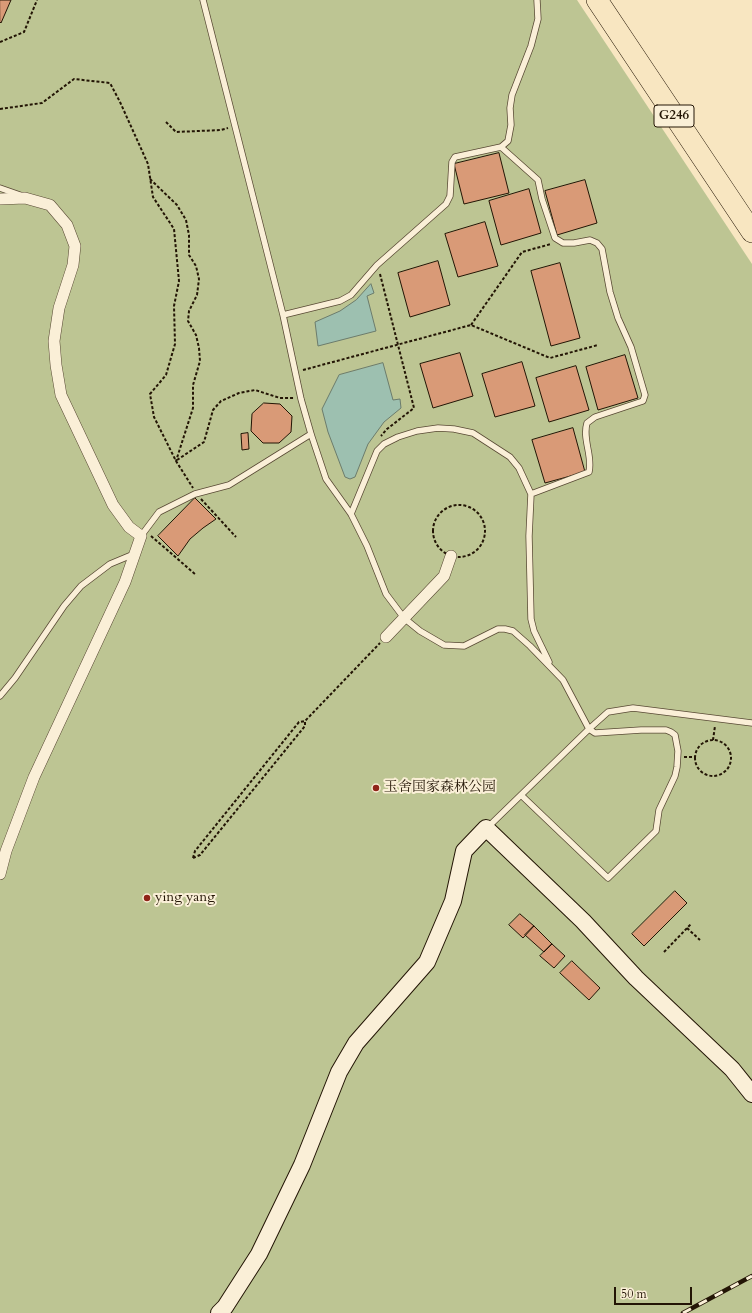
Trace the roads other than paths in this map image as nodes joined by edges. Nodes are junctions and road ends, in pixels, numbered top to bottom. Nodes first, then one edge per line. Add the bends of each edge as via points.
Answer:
1 (203, 0) edge
2 (537, 0) edge
3 (597, 0) edge
4 (501, 147) junction
5 (0, 188) edge
6 (25, 198) junction
7 (0, 199) edge
8 (752, 232) edge
9 (283, 315) junction
10 (311, 434) junction
11 (531, 494) junction
12 (351, 514) junction
13 (143, 533) junction
14 (135, 553) junction
15 (451, 556) road end
16 (404, 618) junction
17 (386, 637) road end
18 (552, 668) junction
19 (0, 696) edge
20 (752, 723) edge
21 (589, 729) junction
22 (521, 795) junction
23 (486, 828) junction
24 (0, 874) edge
25 (752, 1094) edge
26 (219, 1313) edge

1 - 9 lane
2 - 4 lane via 538,19 531,46 512,95 508,141
3 - 8 highway, G246
4 - 9 lane via 455,157 452,162 450,196 446,204 378,266 351,295 340,301
4 - 11 lane via 538,180 555,238 563,243 590,240 597,242 602,249 610,292 631,347 645,395 642,401 594,417 586,423 584,431 591,466 589,472
5 - 6 lane
6 - 7 street
6 - 13 street via 50,205 67,225 75,246 73,265 59,308 54,341 61,395 112,505 129,527
9 - 10 lane
10 - 12 lane via 326,480
10 - 13 lane via 229,485 196,494 159,512
11 - 12 lane via 519,468 510,457 473,433 438,428 417,431 384,444 378,451
11 - 18 lane via 531,619
12 - 16 lane via 386,594
13 - 14 street
14 - 19 lane via 110,564 81,586
14 - 24 street via 125,582 34,777
15 - 16 street via 444,576
16 - 17 street
16 - 18 lane via 444,645 464,646 498,629 513,631
18 - 21 lane via 563,680
20 - 21 lane via 633,708 608,712
21 - 22 lane
21 - 22 lane via 595,733 666,730 675,735 677,742 675,776 660,810 656,831 608,878
22 - 23 lane
23 - 25 street via 583,921 636,978 732,1069
23 - 26 street via 464,851 453,901 427,962 356,1043 339,1072 302,1165 259,1254

